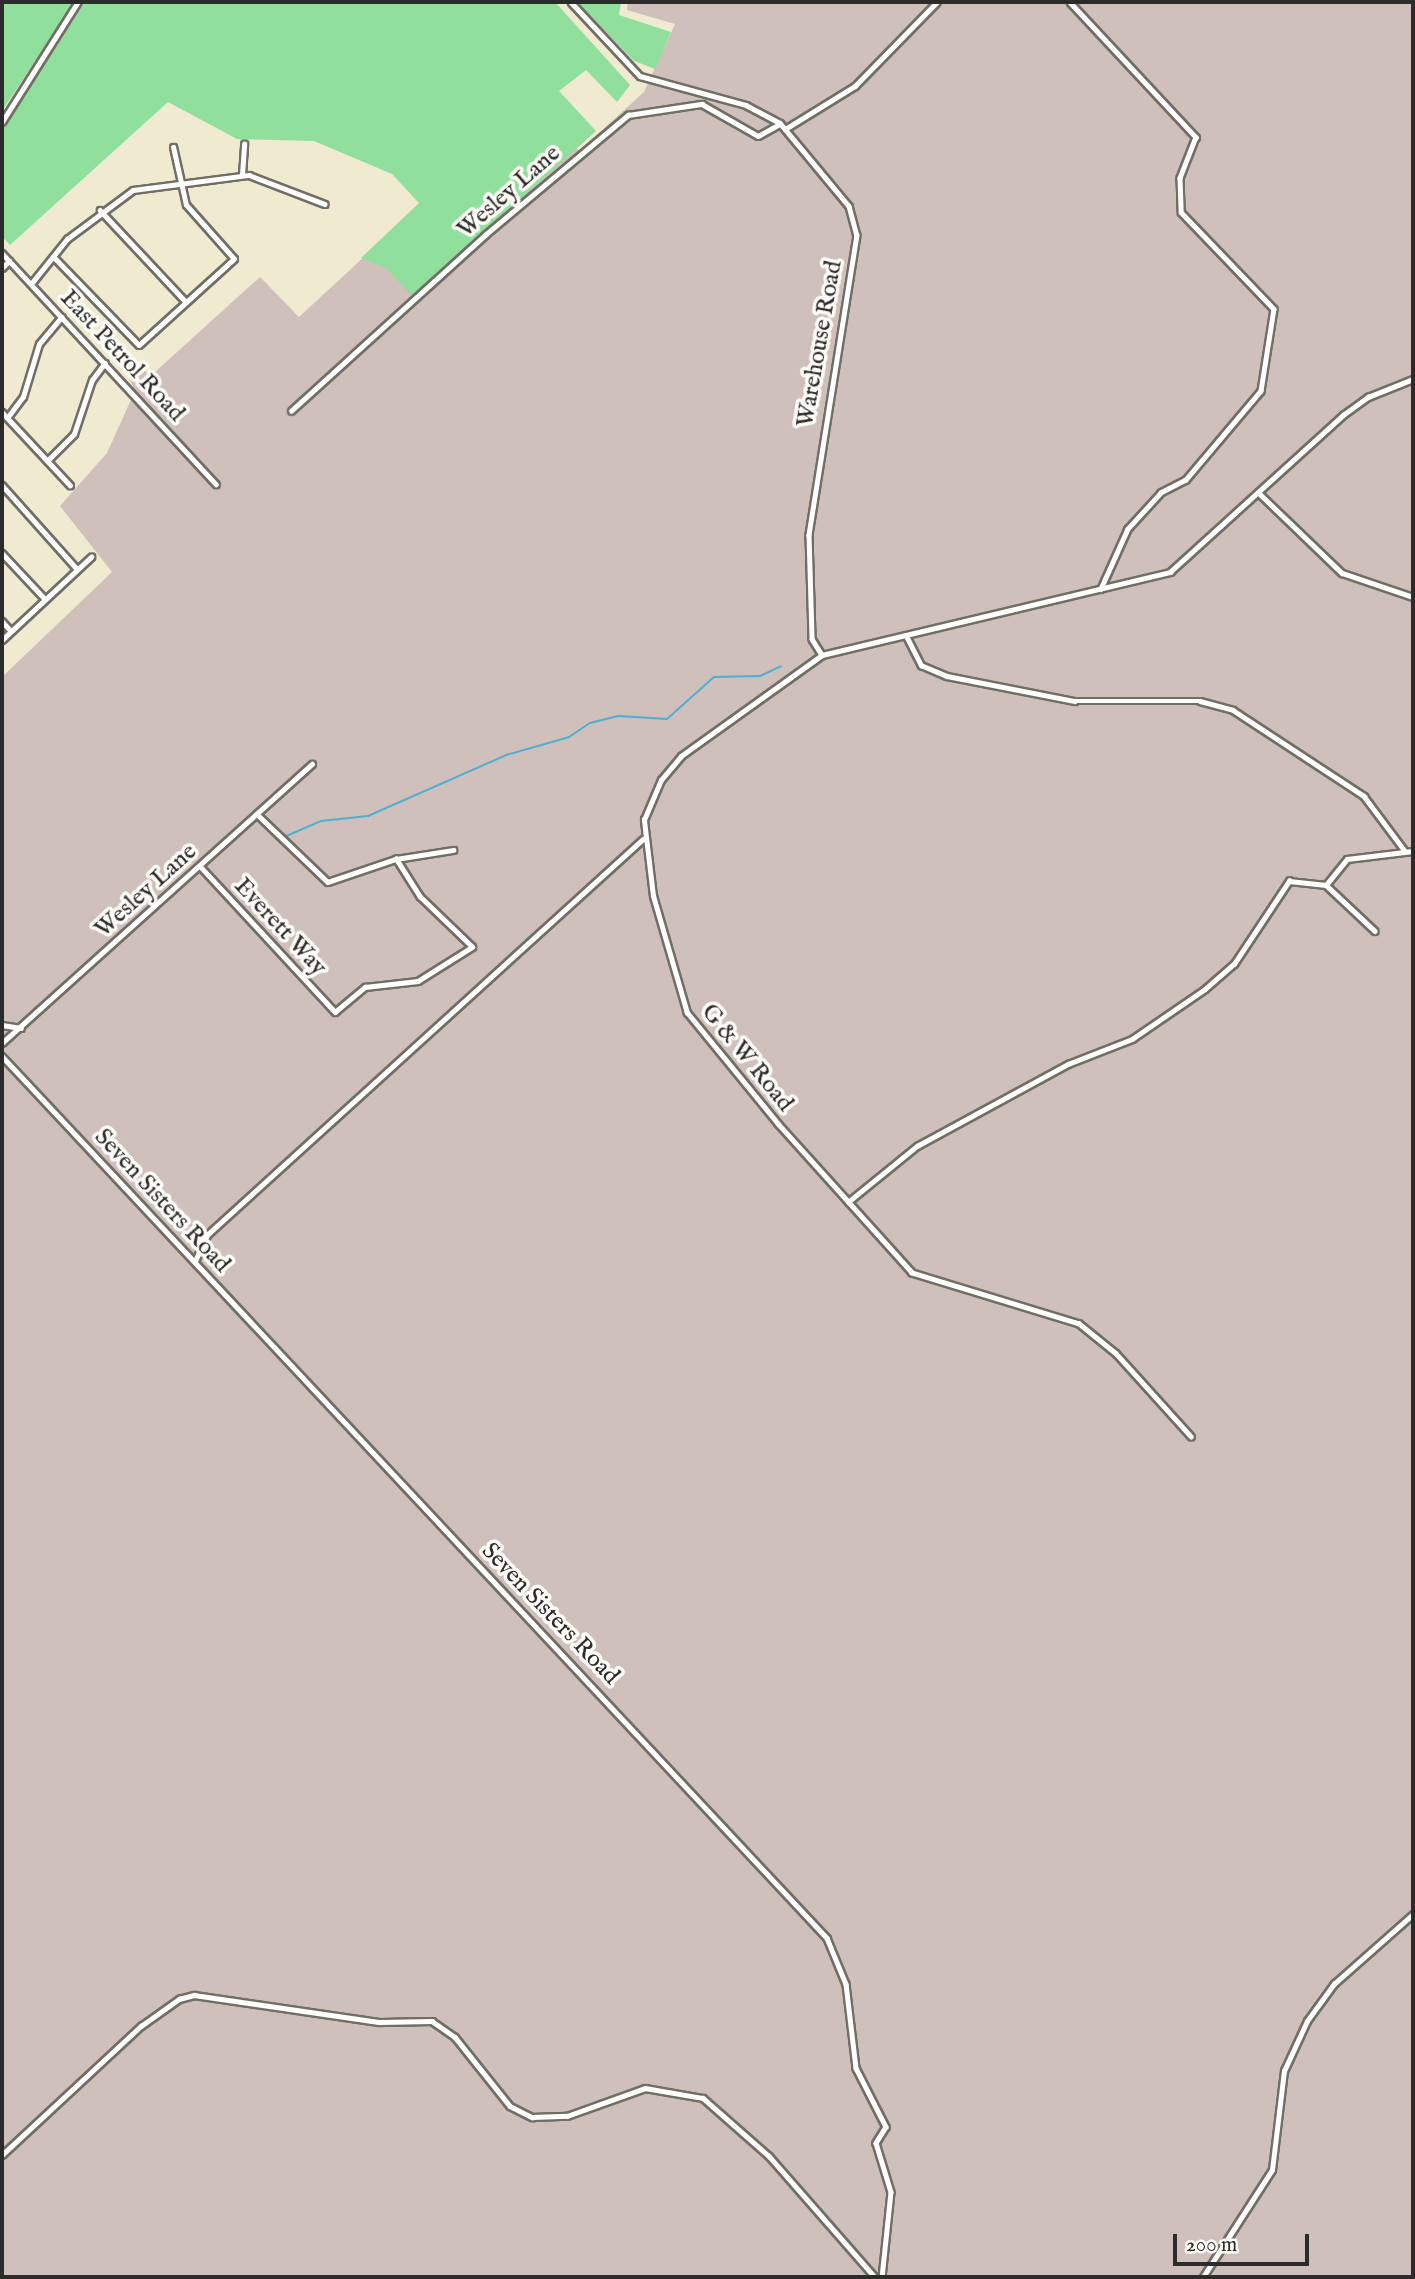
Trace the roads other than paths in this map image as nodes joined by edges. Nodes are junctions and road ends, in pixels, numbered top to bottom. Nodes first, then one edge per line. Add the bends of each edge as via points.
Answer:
1 (78, 2) edge
2 (571, 2) edge
3 (937, 2) edge
4 (1070, 2) edge
5 (2, 122) edge
6 (780, 123) junction
7 (787, 128) junction
8 (244, 144) dead end
9 (173, 146) dead end
10 (242, 175) junction
11 (178, 184) junction
12 (325, 204) dead end
13 (100, 210) junction
14 (2, 253) edge
15 (54, 257) junction
16 (9, 261) junction
17 (2, 268) edge
18 (31, 284) junction
19 (186, 302) junction
20 (62, 317) junction
21 (105, 363) junction
22 (1413, 379) edge
23 (291, 411) dead end
24 (2, 412) edge
25 (7, 418) junction
26 (47, 461) junction
27 (216, 484) dead end
28 (70, 485) dead end
29 (2, 486) edge
30 (1260, 494) junction
31 (2, 553) edge
32 (91, 557) dead end
33 (77, 569) junction
34 (1101, 589) junction
35 (1413, 597) edge
36 (45, 599) junction
37 (2, 621) edge
38 (11, 631) junction
39 (906, 635) junction
40 (2, 640) edge
41 (822, 655) junction
42 (312, 764) dead end
43 (257, 814) junction
44 (643, 839) junction
45 (453, 850) dead end
46 (1405, 851) junction
47 (1413, 851) edge
48 (396, 859) junction
49 (200, 866) junction
50 (1326, 885) junction
51 (1375, 931) dead end
52 (2, 1025) edge
53 (21, 1028) junction
54 (2, 1043) edge
55 (2, 1056) edge
56 (848, 1202) junction
57 (194, 1262) junction
58 (1191, 1437) dead end
59 (1413, 1914) edge
60 (2, 2155) edge
61 (874, 2277) edge
62 (882, 2277) edge
63 (1203, 2277) edge

1 - 5 street
2 - 6 street, Warehouse Road via 640,76 725,98
3 - 7 street via 855,86
4 - 34 street via 1196,137 1180,178 1181,212 1275,309 1261,391 1186,480 1161,493 1128,528
6 - 7 street, Warehouse Road
6 - 23 street, Wesley Lane via 758,136 702,104 628,115 485,234
7 - 41 street, Warehouse Road via 833,182 857,235 809,534 812,639
8 - 10 street
9 - 11 street
10 - 11 street
10 - 12 street
11 - 13 street via 124,193
11 - 19 street via 190,211 234,258
13 - 15 street
13 - 19 street
14 - 16 street, East Petrol Road
15 - 18 street
15 - 19 street via 139,345
16 - 17 street
16 - 18 street, East Petrol Road
18 - 20 street, East Petrol Road
20 - 21 street, East Petrol Road
20 - 25 street via 39,344 23,397
21 - 26 street via 74,433
21 - 27 street, East Petrol Road
22 - 30 street, G & W Road via 1368,397
24 - 25 street
25 - 26 street
26 - 28 street
29 - 33 street
30 - 34 street, G & W Road via 1170,572
30 - 35 street via 1342,573
31 - 36 street
32 - 33 street
33 - 36 street
34 - 39 street, G & W Road
36 - 38 street
37 - 38 street
38 - 40 street
39 - 41 street, G & W Road
39 - 46 street via 921,665 947,676 1076,701 1200,701 1233,710 1364,796
41 - 44 street, G & W Road via 681,757 650,800
42 - 43 street, Wesley Lane
43 - 48 street via 328,882
43 - 49 street, Wesley Lane
44 - 56 street, G & W Road via 668,957 687,1013
44 - 57 street via 207,1235
45 - 48 street
46 - 47 street
46 - 50 street via 1347,859
48 - 49 street, Everett Way via 420,897 472,947 418,981 365,987 335,1012
49 - 53 street, Wesley Lane
50 - 51 street
50 - 56 street via 1289,881 1234,964 1205,989 1132,1039 1068,1063 923,1143
52 - 53 street
53 - 54 street, Wesley Lane
55 - 57 street, Seven Sisters Road
56 - 58 street, G & W Road via 912,1273 1044,1310 1091,1331
57 - 62 street, Seven Sisters Road via 827,1938 846,1984 856,2068 886,2127 876,2143 891,2192
59 - 63 street via 1335,1984 1307,2021 1283,2071 1272,2170
60 - 61 street via 164,2008 194,1996 380,2022 432,2021 455,2037 510,2106 532,2117 567,2116 637,2090 695,2094 769,2156

